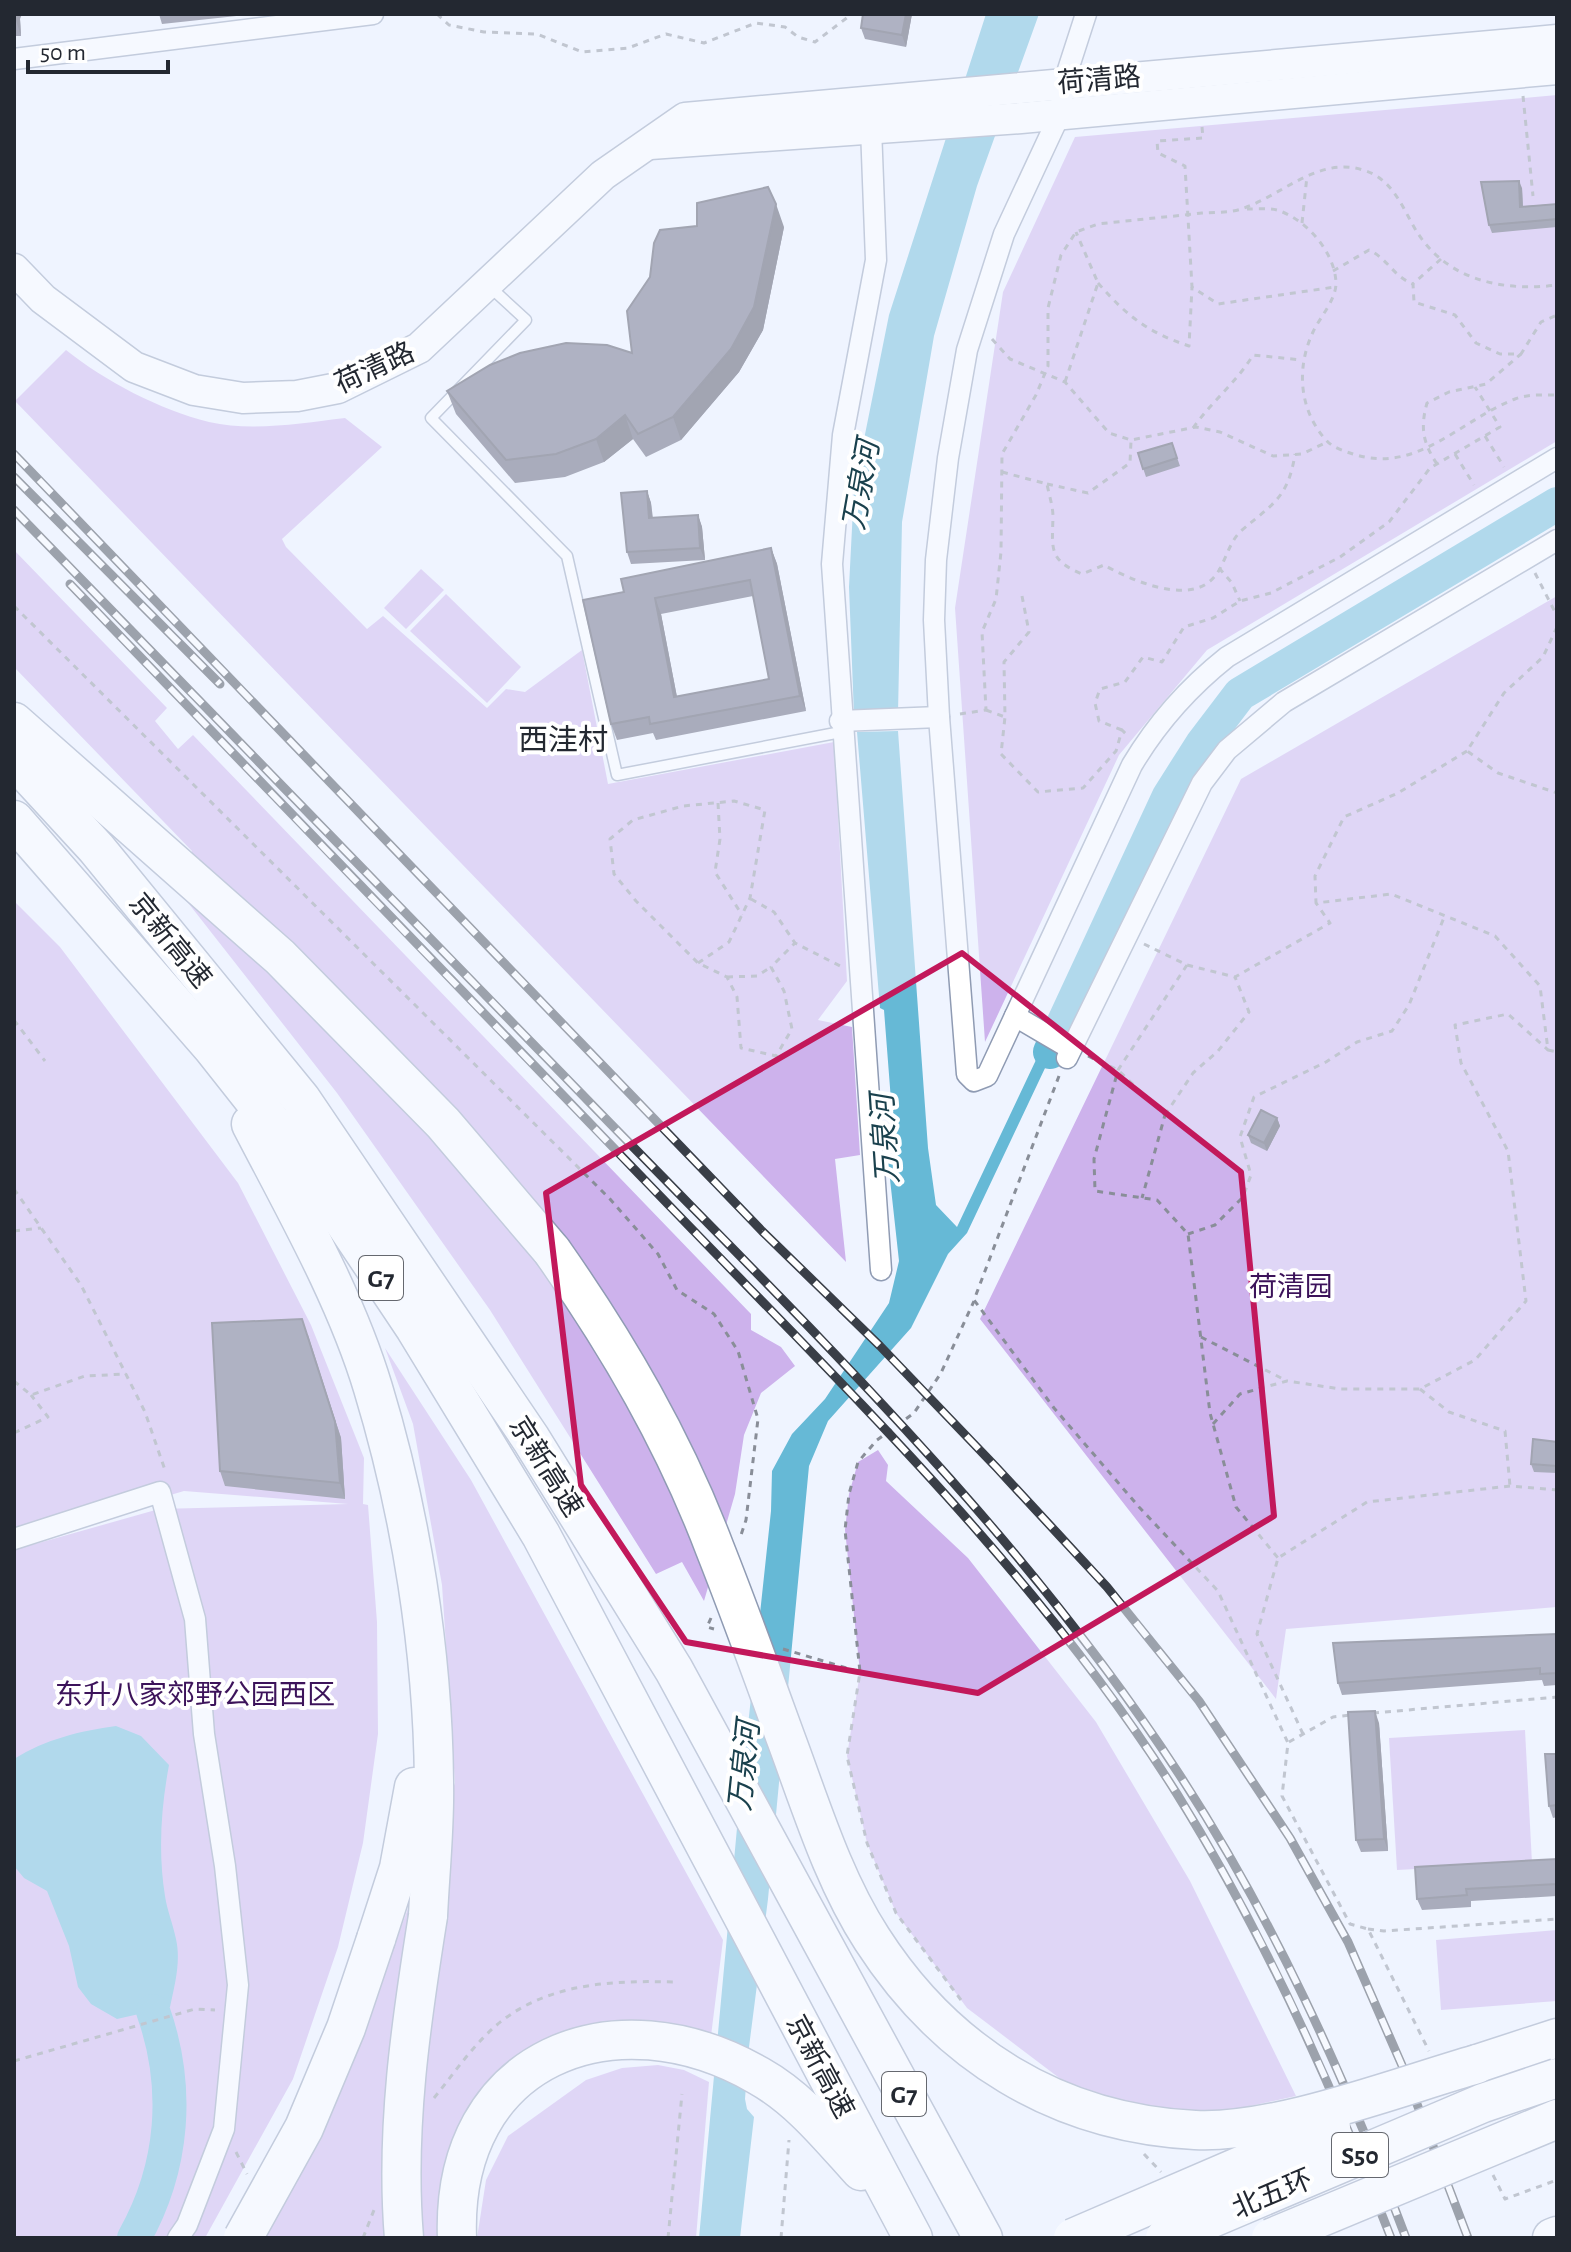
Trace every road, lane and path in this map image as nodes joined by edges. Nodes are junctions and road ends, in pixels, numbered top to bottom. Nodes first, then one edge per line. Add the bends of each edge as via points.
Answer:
1 (373, 14) edge
2 (437, 14) edge
3 (852, 14) edge
4 (1086, 14) edge
5 (1557, 40) edge
6 (14, 59) edge
7 (1557, 69) edge
8 (1064, 82) junction
9 (1523, 92) dead end
10 (1050, 115) junction
11 (1201, 119) dead end
12 (871, 128) junction
13 (650, 144) junction
14 (1307, 175) junction
15 (1533, 196) dead end
16 (1243, 209) junction
17 (1189, 215) junction
18 (1302, 223) junction
19 (1076, 232) junction
20 (1441, 259) junction
21 (14, 269) edge
22 (1333, 271) junction
23 (1098, 283) junction
24 (487, 284) junction
25 (1413, 284) junction
26 (1557, 285) edge
27 (1192, 287) junction
28 (1335, 287) junction
29 (1557, 315) edge
30 (976, 321) junction
31 (1521, 354) junction
32 (1303, 360) junction
33 (1045, 371) junction
34 (1065, 382) junction
35 (1475, 387) junction
36 (1557, 395) edge
37 (1490, 412) junction
38 (1193, 428) junction
39 (1485, 436) junction
40 (1131, 440) junction
41 (1327, 442) junction
42 (1427, 448) junction
43 (1455, 453) junction
44 (1295, 454) junction
45 (1557, 458) edge
46 (1437, 464) junction
47 (1001, 472) junction
48 (1514, 483) junction
49 (1047, 484) junction
50 (1484, 501) junction
51 (1557, 540) edge
52 (1527, 558) junction
53 (1219, 568) junction
54 (1022, 596) dead end
55 (1240, 601) junction
56 (14, 606) edge
57 (1557, 616) edge
58 (1557, 627) edge
59 (986, 710) junction
60 (939, 717) junction
61 (1005, 717) junction
62 (14, 722) edge
63 (841, 726) junction
64 (1122, 730) junction
65 (1142, 748) junction
66 (1467, 751) junction
67 (14, 759) edge
68 (1557, 793) edge
69 (718, 802) junction
70 (14, 820) edge
71 (750, 898) junction
72 (1316, 903) junction
73 (1445, 914) junction
74 (742, 915) junction
75 (1127, 936) junction
76 (795, 943) junction
77 (698, 963) junction
78 (1187, 965) junction
79 (771, 967) junction
80 (860, 976) junction
81 (727, 977) junction
82 (1235, 977) junction
83 (1015, 1016) junction
84 (14, 1020) edge
85 (212, 1047) junction
86 (1548, 1050) junction
87 (1068, 1051) junction
88 (1557, 1052) edge
89 (45, 1061) dead end
90 (1118, 1070) junction
91 (1165, 1115) junction
92 (14, 1189) edge
93 (1142, 1198) junction
94 (41, 1228) junction
95 (14, 1231) edge
96 (1188, 1234) junction
97 (881, 1270) dead end
98 (974, 1300) junction
99 (1199, 1336) junction
100 (126, 1374) junction
101 (14, 1381) edge
102 (1287, 1381) junction
103 (1420, 1389) junction
104 (31, 1395) junction
105 (758, 1419) dead end
106 (1213, 1424) junction
107 (14, 1433) edge
108 (1510, 1486) junction
109 (1557, 1490) edge
110 (160, 1492) junction
111 (14, 1539) edge
112 (1278, 1558) junction
113 (779, 1648) dead end
114 (860, 1672) junction
115 (427, 1689) junction
116 (1557, 1697) edge
117 (1303, 1734) junction
118 (1288, 1743) junction
119 (1557, 1919) edge
120 (1368, 1929) junction
121 (967, 2008) dead end
122 (195, 2009) dead end
123 (1557, 2038) edge
124 (1432, 2057) dead end
125 (14, 2061) edge
126 (1477, 2064) junction
127 (1557, 2078) edge
128 (682, 2094) dead end
129 (1557, 2119) edge
130 (789, 2140) dead end
131 (1140, 2151) dead end
132 (1491, 2170) dead end
133 (1161, 2172) dead end
134 (1557, 2180) edge
135 (906, 2224) edge
136 (178, 2238) edge
137 (243, 2238) edge
138 (404, 2238) edge
139 (457, 2238) edge
140 (668, 2238) edge
141 (781, 2238) edge
142 (983, 2238) edge
143 (1073, 2238) edge
144 (1165, 2238) edge
145 (1271, 2238) edge

1 - 6 street
2 - 3 path via 449,25 537,34 582,52 628,48 666,34 704,43 756,23 785,27 815,42
4 - 8 street
5 - 8 main road, 荷清路
7 - 10 main road, 荷清路
8 - 10 street
8 - 13 main road, 荷清路 via 685,118
9 - 15 path
10 - 12 main road, 荷清路
10 - 30 street
11 - 17 path via 1203,138 1157,141 1158,153 1185,166
12 - 13 main road, 荷清路
12 - 63 street via 876,260 843,435 832,564
13 - 24 main road, 荷清路 via 603,175
14 - 16 path
14 - 18 path
14 - 20 path via 1361,168 1381,178
16 - 17 path
16 - 18 path via 1276,210
17 - 19 path via 1098,224
17 - 27 path
18 - 22 path via 1321,244
19 - 23 path
19 - 33 path via 1052,280
20 - 25 path
20 - 26 path via 1467,277 1495,286
21 - 24 main road, 荷清路 via 43,299 134,367 194,390 243,398 297,396 338,388 377,372 419,348
22 - 25 path via 1369,250 1384,257 1397,278
22 - 28 path
23 - 27 path via 1153,334 1189,346
23 - 34 path
24 - 63 lane via 526,320 431,418 567,556 617,775
25 - 31 path via 1414,302 1455,315 1476,343 1500,354
27 - 28 path via 1218,304
28 - 32 path
29 - 31 path via 1541,322
30 - 33 path via 1010,359
30 - 60 street via 948,458 936,560
31 - 35 path
32 - 38 path via 1253,355 1240,378 1211,403
32 - 41 path via 1300,386
33 - 34 path
33 - 47 path via 1002,454
34 - 40 path via 1109,433
35 - 37 path
35 - 42 path via 1427,403 1421,424
36 - 37 path via 1516,398
37 - 39 path via 1500,427
37 - 42 path
38 - 40 path
38 - 44 path via 1220,432 1273,456
39 - 43 path
39 - 48 path
40 - 49 path via 1130,463 1088,493
41 - 42 path via 1388,461
41 - 44 path
42 - 46 path
43 - 46 path
43 - 50 path
44 - 53 path via 1283,492 1267,513 1231,541
45 - 48 street
46 - 55 path via 1389,522 1340,557 1271,593
47 - 49 path
47 - 59 path via 996,599 982,632
48 - 50 street
49 - 53 path via 1053,514 1050,544 1061,565 1082,574 1104,565 1124,576 1183,591 1209,583
50 - 65 street via 1227,657 1197,681
51 - 52 street
52 - 57 path
52 - 75 street via 1284,702 1227,750 1202,783
53 - 55 path
54 - 61 path via 1029,632 1004,662
55 - 64 path via 1213,618 1184,627 1162,662 1143,657 1125,682 1100,689 1095,703 1099,721
56 - 105 path via 610,1199 658,1254 677,1290 714,1314 738,1351
58 - 66 path via 1543,657 1504,693
59 - 60 path
59 - 61 path
60 - 63 street
60 - 83 street via 967,1074 974,1081 987,1076
61 - 64 path via 1001,754 1038,792 1083,788 1116,751
62 - 126 highway, bridge via 280,957 443,1123 552,1251 636,1378 673,1450 810,1805 859,1916 911,1993 950,2035 1002,2074 1048,2098 1125,2122 1198,2130 1281,2121
63 - 80 street
64 - 65 path
65 - 83 street
66 - 68 path via 1498,773
66 - 72 path via 1398,793 1344,817 1315,876
67 - 142 highway, 京新高速 / G7 via 96,848 301,1099 531,1439 674,1670
69 - 71 path via 765,810
69 - 74 path via 715,872
69 - 77 path via 633,820 610,839 614,874
70 - 85 highway, 京新高速 / G7
71 - 74 path
71 - 76 path via 774,912
72 - 73 path via 1391,894
72 - 82 path via 1330,923
73 - 86 path via 1495,936 1540,986
73 - 96 path via 1409,1005 1392,1031 1357,1042 1254,1097 1240,1137 1251,1175 1243,1197 1215,1225
74 - 77 path via 729,942
75 - 78 path
75 - 87 street
76 - 79 path
76 - 80 path
77 - 81 path
78 - 82 path
78 - 90 path
79 - 81 path via 757,976
79 - 81 path via 784,991 792,1029 776,1056 741,1048 737,997
80 - 97 street
82 - 91 path via 1249,1012 1193,1073
83 - 87 street
84 - 89 path
85 - 115 highway via 319,1256 373,1386 420,1589
85 - 135 highway, 京新高速 / G7 via 310,1171 415,1328 541,1535
86 - 88 path
86 - 103 path via 1508,1014 1455,1025 1461,1063 1508,1151 1526,1301 1475,1360
87 - 90 path
87 - 98 path
90 - 91 path
90 - 93 path via 1094,1159 1095,1191
91 - 93 path
92 - 94 path
93 - 96 path via 1157,1200
94 - 95 path
94 - 100 path via 81,1285
96 - 99 path
98 - 114 path via 941,1373 914,1413 877,1440 858,1462 845,1530
98 - 118 path via 1054,1408 1218,1591
99 - 102 path
99 - 106 path
100 - 104 path via 85,1376
100 - 110 path via 170,1485
101 - 104 path
102 - 103 path via 1341,1389
102 - 106 path via 1240,1394
103 - 108 path via 1449,1412 1505,1431
104 - 107 path via 48,1417
106 - 112 path via 1236,1507
108 - 109 path
108 - 112 path via 1367,1502
110 - 111 street
110 - 136 street via 195,1619 204,1734 238,1985 224,2129
112 - 117 path via 1257,1634
113 - 114 path
114 - 121 path via 847,1756 867,1843 896,1913
115 - 137 highway, bridge via 408,1824 376,1939 304,2128
115 - 138 highway, bridge via 434,1782 428,1916 404,2104
116 - 117 path via 1333,1717
117 - 118 path
118 - 120 path via 1282,1796 1350,1924
119 - 120 path
120 - 124 path
122 - 125 path
123 - 126 highway
126 - 143 highway, bridge
127 - 144 highway, 北五环 / S50, bridge via 1483,2103
128 - 140 path
129 - 145 highway, 北五环 / S50, bridge
130 - 141 path
131 - 133 path
132 - 134 path via 1505,2199
135 - 139 highway via 799,2104 760,2076 718,2056 651,2039 593,2042 549,2058 499,2098 468,2155

